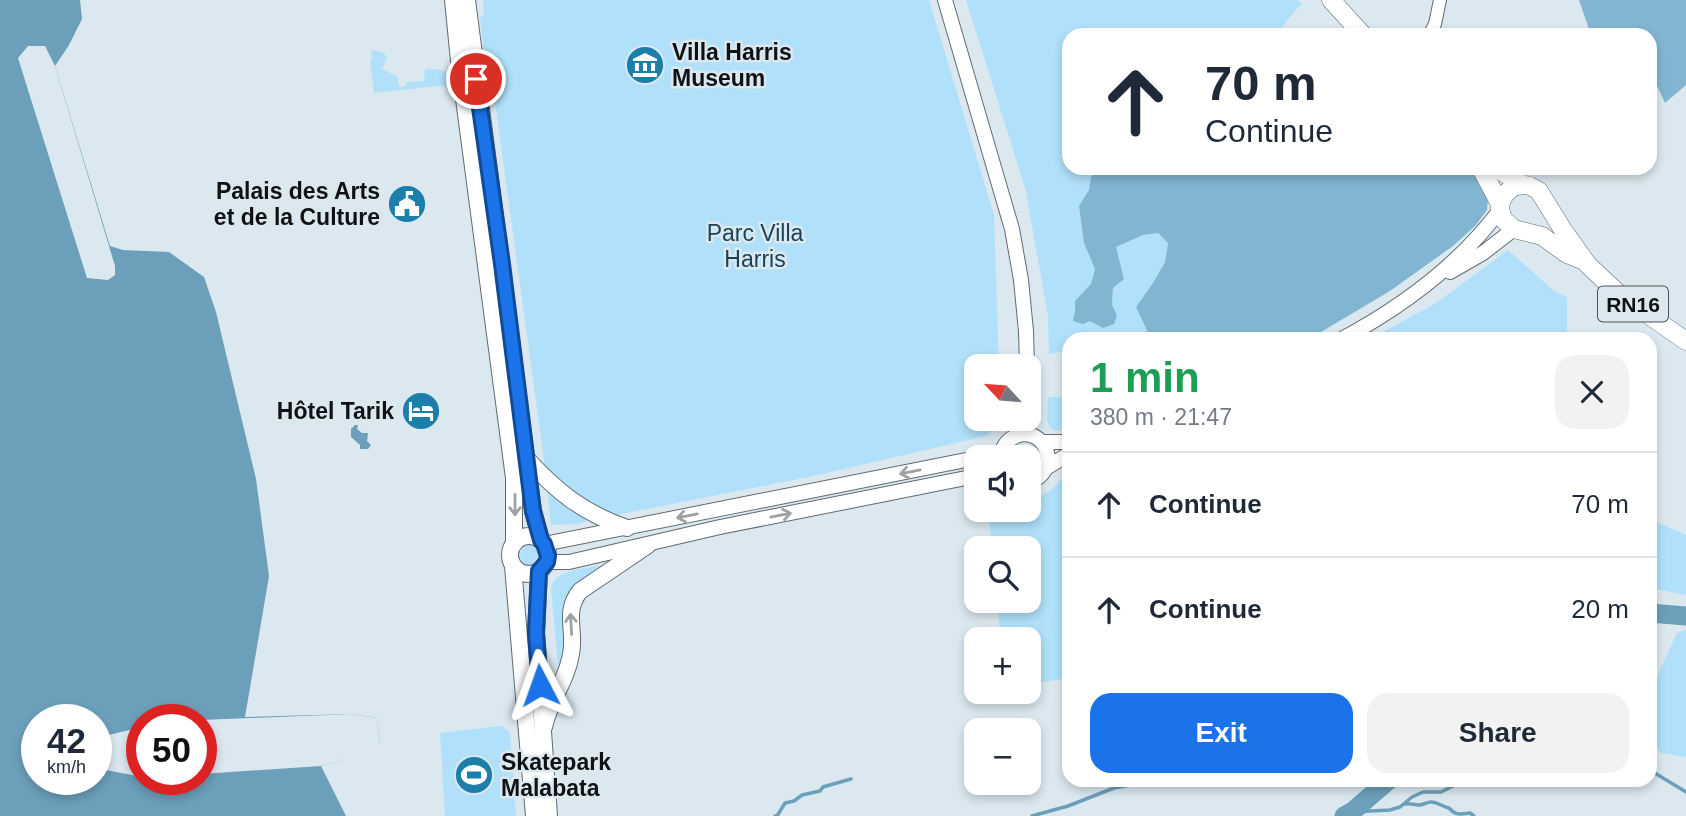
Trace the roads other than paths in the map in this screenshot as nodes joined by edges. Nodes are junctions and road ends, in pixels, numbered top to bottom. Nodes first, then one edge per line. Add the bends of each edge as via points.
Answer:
1 (453, 0) edge
2 (467, 0) edge
3 (945, 0) edge
4 (1331, 0) edge
5 (1440, 0) edge
6 (1357, 28) edge
7 (1433, 28) edge
8 (1484, 175) edge
9 (1508, 175) edge
10 (1524, 185) junction
11 (1545, 201) junction
12 (1500, 207) junction
13 (1518, 230) junction
14 (1584, 261) junction
15 (1432, 280) junction
16 (1353, 332) edge
17 (1686, 341) edge
18 (1027, 354) edge
19 (1023, 431) edge
20 (1023, 434) junction
21 (1042, 442) junction
22 (1062, 442) edge
23 (1006, 445) edge
24 (526, 458) junction
25 (1062, 458) edge
26 (964, 460) edge
27 (1046, 468) junction
28 (1041, 474) edge
29 (964, 478) edge
30 (627, 527) junction
31 (542, 542) junction
32 (514, 544) junction
33 (648, 545) junction
34 (513, 566) junction
35 (543, 567) junction
36 (543, 736) junction
37 (534, 816) edge
38 (549, 816) edge

1 -> 32 main road via 514,478
2 - 24 main road
3 - 18 street via 1012,229
4 - 6 main road
5 - 7 street
8 - 12 main road
9 - 10 main road
10 - 11 main road via 1539,191
10 - 12 main road via 1508,190
11 - 13 main road via 1543,219 1534,228
11 - 14 main road, RN16
12 - 13 main road via 1504,220
12 - 15 street via 1466,250
13 - 14 main road, RN16 via 1542,236
13 - 15 street via 1467,264
14 - 17 main road, RN16 via 1620,295
15 - 16 street
19 - 20 street
20 - 21 street
20 - 23 street
21 - 22 street
21 - 27 street via 1048,457
24 - 30 main road via 575,503
24 - 31 main road
25 - 27 street
26 -> 30 street
27 - 28 street
33 -> 29 street
30 - 31 street
31 - 32 main road via 530,536
31 - 35 main road via 547,550
32 - 34 main road
33 - 35 street
36 -> 33 main road via 571,655 573,601 580,591
34 - 35 main road via 528,575
34 - 37 main road
35 - 36 main road via 536,633
36 - 38 main road

